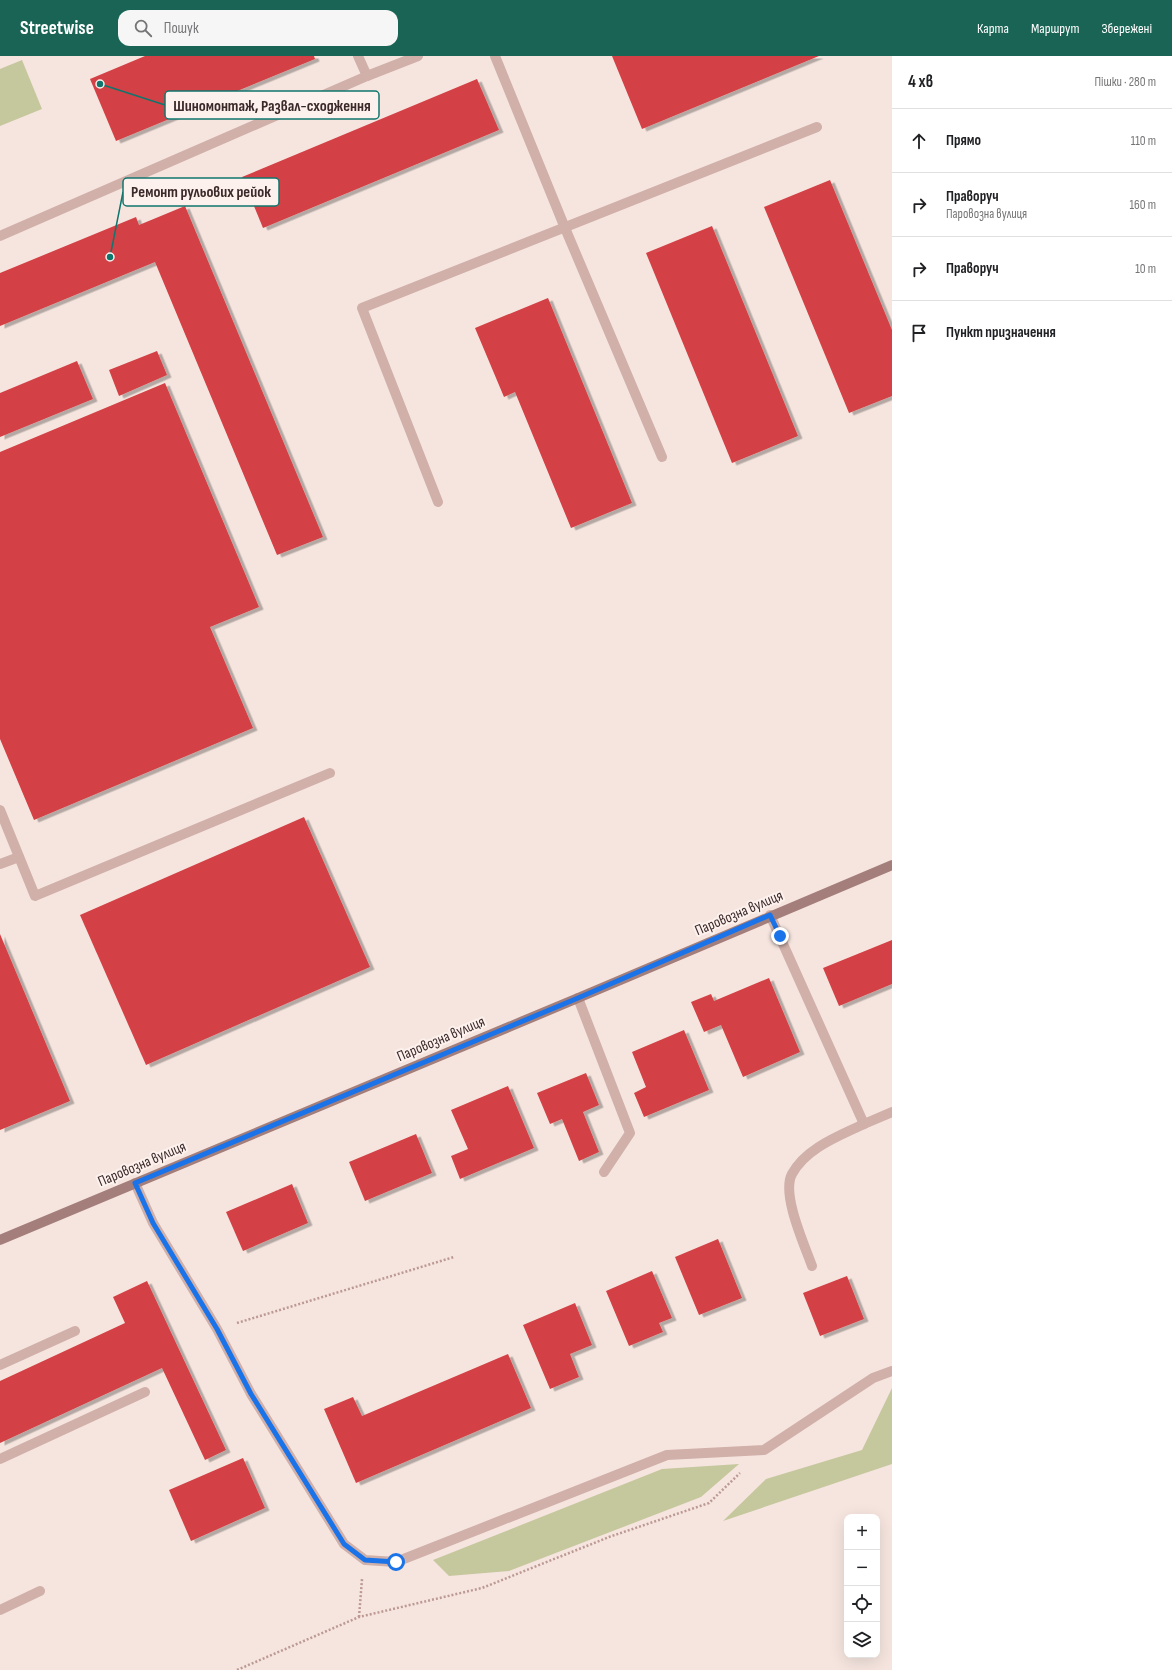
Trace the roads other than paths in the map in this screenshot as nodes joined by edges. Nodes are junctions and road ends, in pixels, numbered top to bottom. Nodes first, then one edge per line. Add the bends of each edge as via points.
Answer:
1 (358, 56) edge
2 (418, 56) edge
3 (495, 56) edge
4 (367, 76) junction
5 (817, 127) dead end
6 (565, 228) junction
7 (0, 236) edge
8 (662, 457) dead end
9 (438, 502) dead end
10 (330, 773) dead end
11 (0, 810) edge
12 (19, 857) junction
13 (0, 864) edge
14 (892, 865) edge
15 (770, 915) junction
16 (578, 998) junction
17 (892, 1112) edge
18 (864, 1124) junction
19 (604, 1172) dead end
20 (135, 1183) junction
21 (0, 1240) edge
22 (812, 1266) dead end
23 (75, 1331) dead end
24 (0, 1365) edge
25 (892, 1371) edge
26 (145, 1392) dead end
27 (0, 1459) edge
28 (40, 1591) dead end
29 (0, 1610) edge

1 - 4 street
2 - 4 street
3 - 6 street
4 - 7 street
5 - 6 street
6 - 8 street
6 - 9 street via 362,308
10 - 12 street via 35,896
11 - 12 street
12 - 13 street
14 - 15 main road, Паровозна вулиця
15 - 16 main road, Паровозна вулиця
15 - 18 street
16 - 19 street via 630,1133
16 - 20 main road, Паровозна вулиця
17 - 18 street
18 - 22 street via 827,1142 804,1158 791,1175 789,1194 793,1215
20 - 21 main road, Паровозна вулиця
20 - 25 street via 153,1223 217,1329 251,1394 344,1544 365,1560 396,1562 667,1455 764,1450 873,1378
23 - 24 street
26 - 27 street
28 - 29 street

